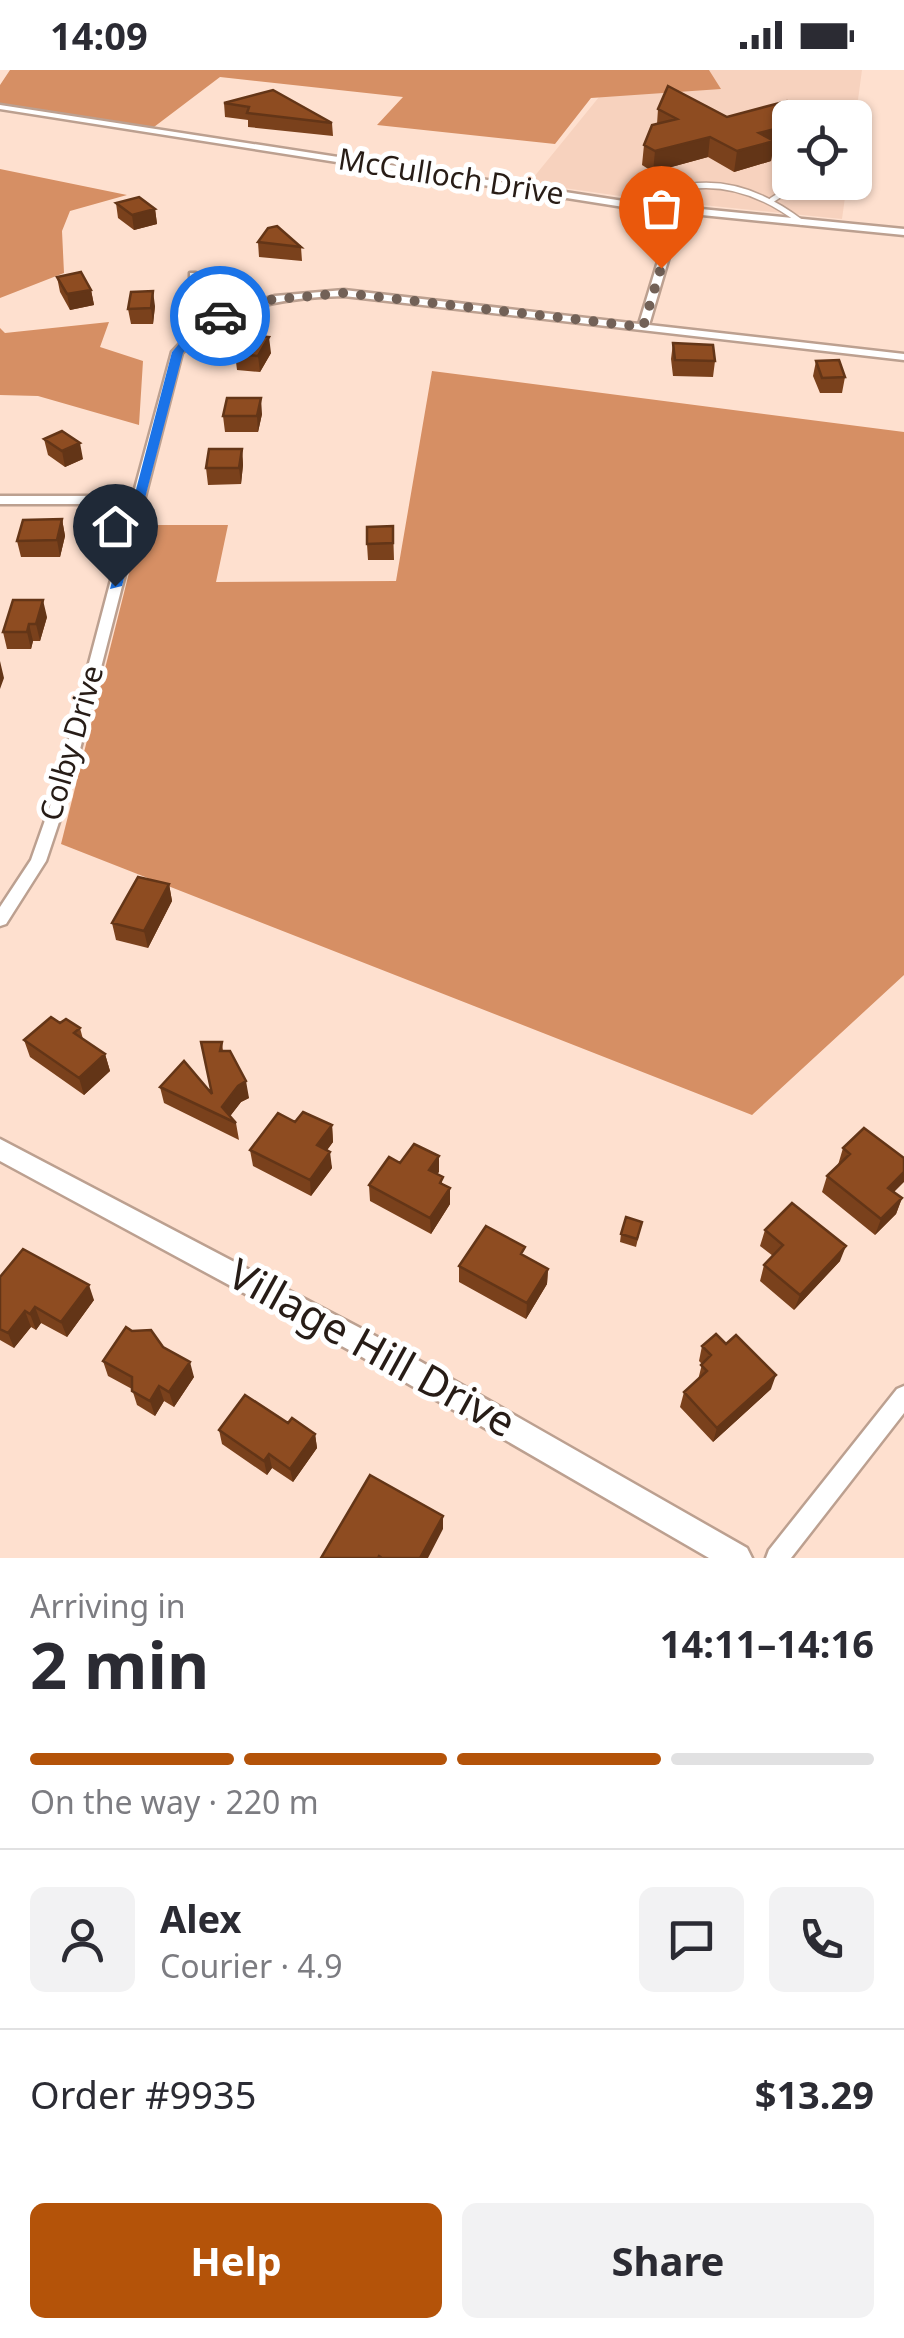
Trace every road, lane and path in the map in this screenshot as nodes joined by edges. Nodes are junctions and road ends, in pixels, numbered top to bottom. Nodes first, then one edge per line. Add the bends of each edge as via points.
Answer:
1 (0, 107) edge
2 (772, 200) joint
3 (638, 206) junction
4 (678, 210) junction
5 (801, 222) junction
6 (904, 232) edge
7 (194, 275) dead end
8 (237, 308) junction
9 (643, 327) junction
10 (904, 356) edge
11 (0, 500) edge
12 (136, 500) junction
13 (0, 920) edge
14 (0, 1149) edge
15 (904, 1396) edge
16 (737, 1558) edge
17 (776, 1558) edge

1 - 3 street, McCulloch Drive
2 - 3 lane via 750,188 707,183 674,186
2 - 5 lane
3 - 4 street, McCulloch Drive
4 - 5 street, McCulloch Drive
4 - 9 street
5 - 6 street, McCulloch Drive
7 - 8 street
8 - 9 street, Colby Drive via 344,293
8 - 12 street, Colby Drive via 193,334 177,352
9 - 10 street, Colby Drive
11 - 12 street
12 - 13 street, Colby Drive via 62,792 38,860
14 - 16 street, Village Hill Drive via 539,1440
15 - 17 street

